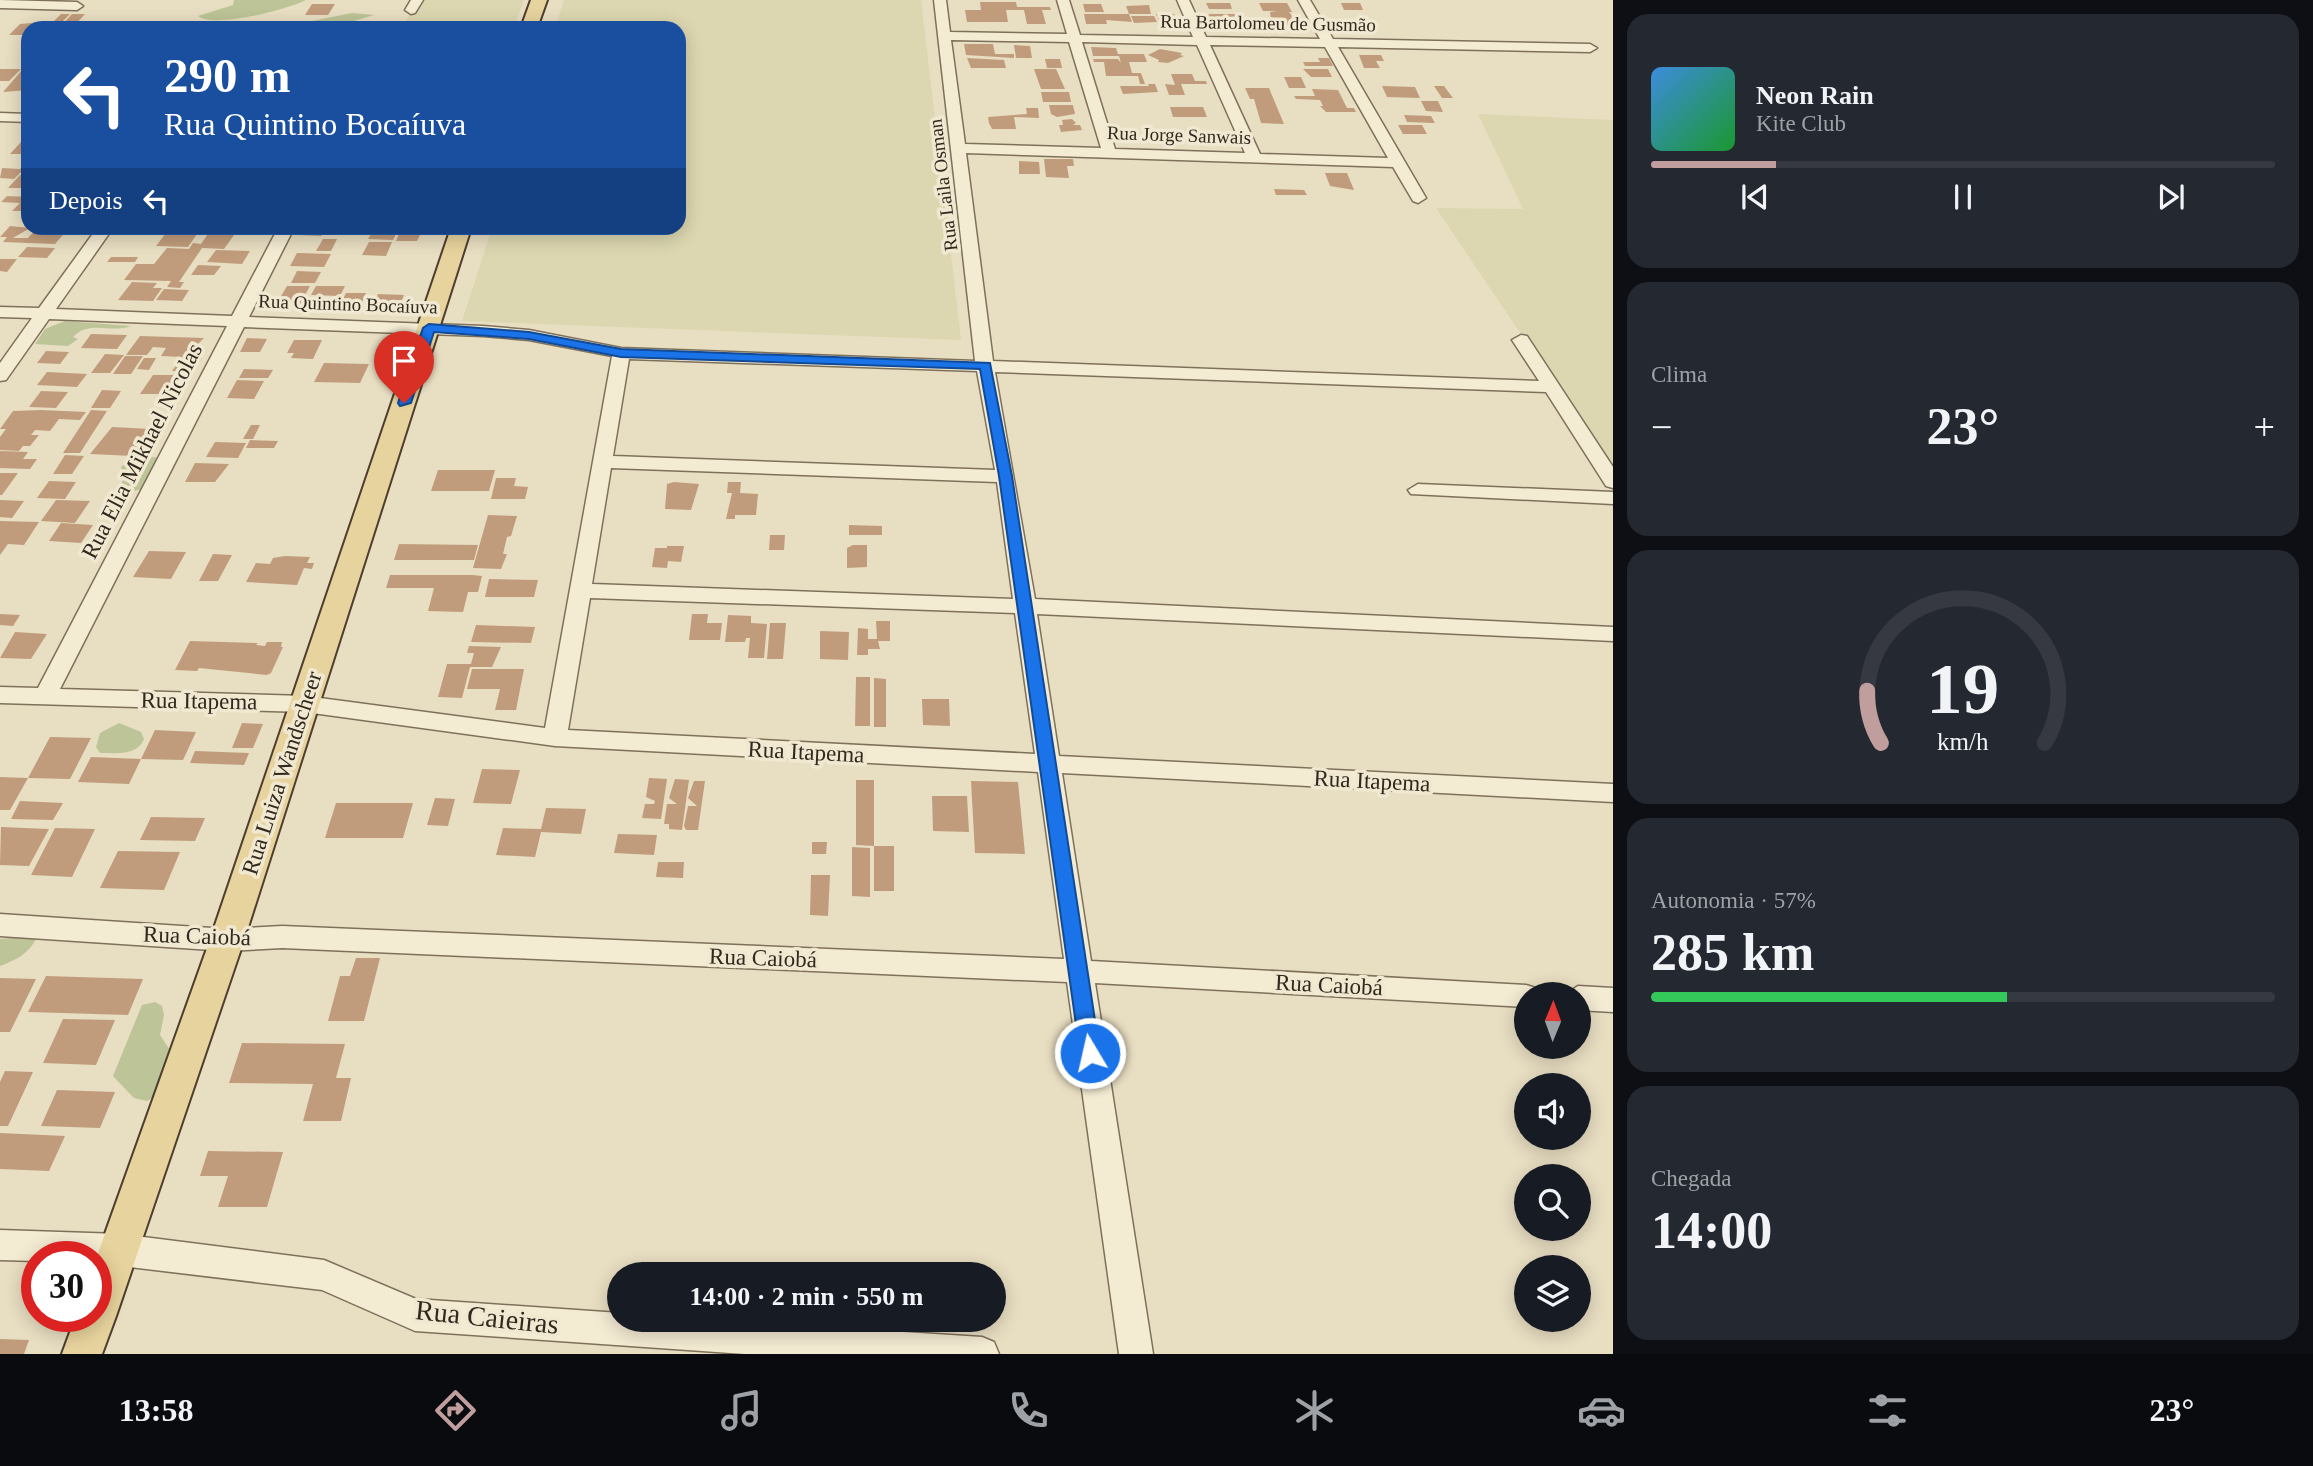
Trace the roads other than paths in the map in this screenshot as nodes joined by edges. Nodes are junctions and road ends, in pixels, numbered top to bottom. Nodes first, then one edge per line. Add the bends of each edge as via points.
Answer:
1 (539, 0) edge
2 (940, 0) edge
3 (1063, 0) edge
4 (1183, 0) edge
5 (1304, 0) edge
6 (0, 4) edge
7 (77, 6) dead end
8 (532, 21) edge
9 (946, 36) junction
10 (1074, 38) junction
11 (1202, 41) junction
12 (1329, 44) junction
13 (1590, 48) dead end
14 (0, 107) edge
15 (21, 108) edge
16 (14, 118) edge
17 (0, 134) edge
18 (957, 143) junction
19 (1108, 147) junction
20 (1253, 153) junction
21 (1396, 158) junction
22 (1418, 198) dead end
23 (100, 235) edge
24 (282, 235) edge
25 (459, 235) edge
26 (0, 312) edge
27 (44, 314) junction
28 (237, 321) junction
29 (429, 328) junction
30 (1521, 340) dead end
31 (621, 353) junction
32 (985, 366) junction
33 (0, 376) edge
34 (1551, 387) junction
35 (604, 462) junction
36 (1006, 476) junction
37 (1613, 482) edge
38 (1418, 490) dead end
39 (1613, 498) edge
40 (581, 591) junction
41 (1024, 607) junction
42 (1613, 634) edge
43 (0, 695) edge
44 (44, 698) junction
45 (305, 704) junction
46 (555, 738) junction
47 (1048, 764) junction
48 (1613, 793) edge
49 (0, 925) edge
50 (227, 940) junction
51 (1077, 971) junction
52 (1514, 995) edge
53 (1591, 999) edge
54 (1613, 1000) edge
55 (0, 1245) edge
56 (120, 1249) junction
57 (112, 1271) edge
58 (90, 1332) edge
59 (82, 1354) edge
60 (982, 1354) edge
61 (1136, 1354) edge

1 - 8 main road
2 - 9 street, Rua Laila Osman
3 - 10 street
4 - 11 street
5 - 12 street
6 - 7 street
9 - 10 street, Rua Bartolomeu de Gusmão
9 - 18 street, Rua Laila Osman
10 - 11 street, Rua Bartolomeu de Gusmão
10 - 19 street
11 - 12 street, Rua Bartolomeu de Gusmão
11 - 20 street
12 - 13 street, Rua Bartolomeu de Gusmão
12 - 21 street
14 - 15 street
16 - 17 street
18 - 19 street, Rua Jorge Sanwais
18 - 32 street, Rua Laila Osman
19 - 20 street, Rua Jorge Sanwais
20 - 21 street, Rua Jorge Sanwais
21 - 22 street
23 - 27 street
24 - 28 street, Rua Elia Mikhael Nicolas
25 - 29 main road, Rua Luiza Wandscheer
26 - 27 street, Rua Quintino Bocaíuva
27 - 28 street, Rua Quintino Bocaíuva
27 - 33 street
28 - 29 street, Rua Quintino Bocaíuva
28 - 44 street, Rua Elia Mikhael Nicolas
29 - 31 street, Rua Quintino Bocaíuva via 529,335
29 - 45 main road, Rua Luiza Wandscheer
30 - 34 street
31 - 32 street, Rua Quintino Bocaíuva
31 - 35 street
32 - 34 street
32 - 36 street
34 - 37 street
35 - 36 street
35 - 40 street
36 - 41 street
38 - 39 street
40 - 41 street
40 - 46 street
41 - 42 street
41 - 47 street
43 - 44 street, Rua Itapema
44 - 45 street, Rua Itapema
45 - 46 street, Rua Itapema
45 - 50 main road, Rua Luiza Wandscheer
46 - 47 street, Rua Itapema
47 - 48 street, Rua Itapema
47 - 51 street
49 - 50 street, Rua Caiobá
50 - 51 street, Rua Caiobá via 282,937
50 - 56 main road, Rua Luiza Wandscheer
51 - 52 street, Rua Caiobá
51 - 61 street
53 - 54 street
55 - 56 street, Rua Caieiras
56 - 57 main road, Rua Luiza Wandscheer
56 - 60 street, Rua Caieiras via 324,1275 415,1315
58 - 59 main road, Rua Luiza Wandscheer

